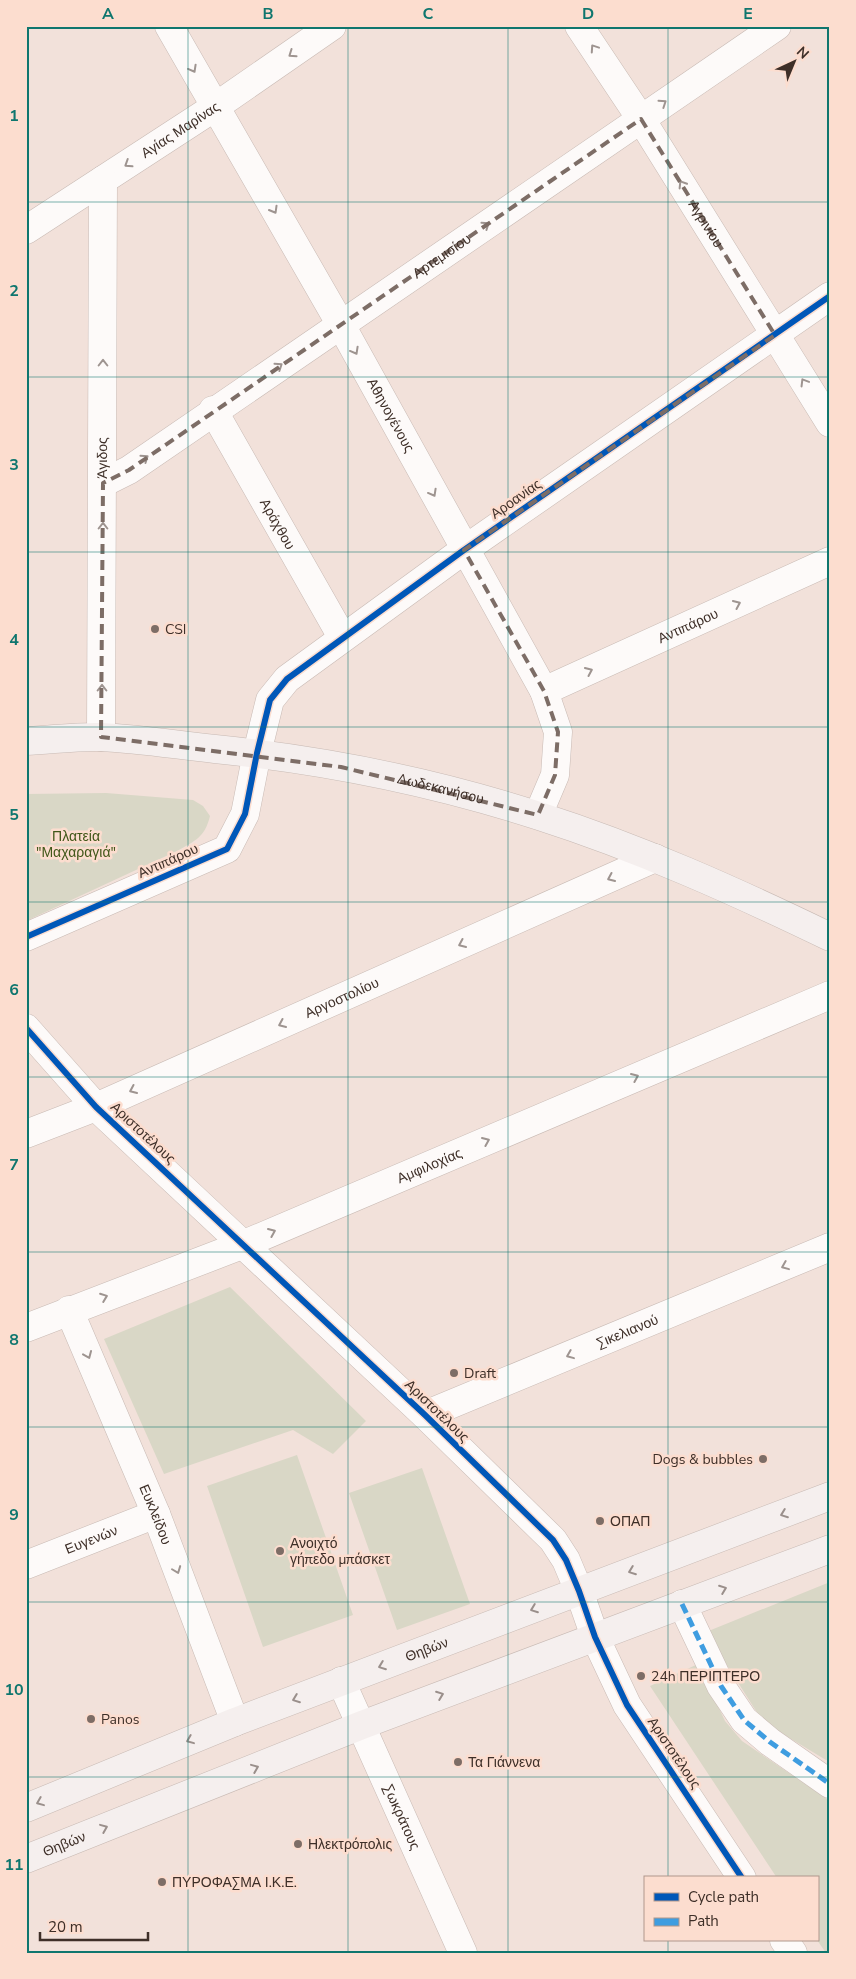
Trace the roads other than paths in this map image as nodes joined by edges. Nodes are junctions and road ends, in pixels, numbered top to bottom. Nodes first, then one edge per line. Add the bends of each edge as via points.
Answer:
1 (169, 26) edge
2 (332, 26) edge
3 (579, 26) edge
4 (777, 26) edge
5 (215, 107) junction
6 (641, 118) junction
7 (103, 180) junction
8 (26, 230) edge
9 (830, 296) edge
10 (341, 325) junction
11 (775, 334) junction
12 (213, 410) junction
13 (830, 424) edge
14 (103, 483) junction
15 (464, 550) junction
16 (830, 561) edge
17 (342, 637) junction
18 (544, 691) junction
19 (101, 737) junction
20 (26, 741) edge
21 (257, 753) junction
22 (538, 815) junction
23 (655, 858) junction
24 (26, 937) edge
25 (830, 937) edge
26 (830, 995) edge
27 (26, 1028) edge
28 (96, 1107) junction
29 (26, 1134) edge
30 (242, 1245) junction
31 (830, 1248) edge
32 (69, 1310) junction
33 (26, 1328) edge
34 (424, 1415) junction
35 (830, 1496) edge
36 (156, 1514) junction
37 (830, 1549) edge
38 (26, 1565) edge
39 (579, 1591) junction
40 (682, 1604) junction
41 (595, 1637) junction
42 (341, 1681) junction
43 (235, 1722) junction
44 (362, 1725) junction
45 (830, 1784) edge
46 (26, 1808) edge
47 (26, 1859) edge
48 (741, 1876) edge
49 (785, 1942) edge
50 (463, 1953) edge
51 (792, 1953) edge

1 -> 5 street, Αθηνογένους
2 -> 5 street, Αγίας Μαρίνας
6 -> 3 street, Αγρινίου
6 -> 4 street, Αρτεμισίου
5 -> 7 street, Αγίας Μαρίνας
5 -> 10 street, Αθηνογένους
10 -> 6 street, Αρτεμισίου
11 -> 6 street, Αγρινίου
7 - 8 street, Αγίας Μαρίνας
14 -> 7 street, Άγιδος
9 - 11 street, Αροανίας
12 -> 10 street, Αρτεμισίου
10 -> 15 street, Αθηνογένους
13 -> 11 street, Αγρινίου
11 - 15 street, Αροανίας
14 -> 12 street, Αρτεμισίου via 129,470
12 - 17 street, Αράχθου
19 -> 14 street, Άγιδος
15 - 17 street, Αροανίας
15 - 18 street, Αθηνογένους
18 -> 16 street, Αντιπάρου
17 - 21 street, Αροανίας via 287,679 270,700
18 - 22 street, Αθηνογένους via 558,732 555,774
19 - 20 main road, Δωδεκανήσου
19 - 21 main road, Δωδεκανήσου
21 - 22 main road, Δωδεκανήσου via 405,780
21 - 24 street, Αντιπάρου via 245,814 227,849
22 - 23 main road, Δωδεκανήσου
23 - 25 main road, Δωδεκανήσου
23 -> 28 street, Αργοστολίου
30 -> 26 street, Αμφιλοχίας
27 - 28 street, Αριστοτέλους
28 - 29 street, Αργοστολίου
28 - 30 street, Αριστοτέλους
32 -> 30 street, Αμφιλοχίας
30 - 34 street, Αριστοτέλους
31 -> 34 street, Σικελιανού
32 - 33 street, Αμφιλοχίας
32 -> 36 street, Ευκλείδου
34 - 39 street, Αριστοτέλους via 553,1540 562,1552
35 -> 39 main road, Θηβών
36 - 38 street, Ευγενών
36 -> 43 street, Ευκλείδου
40 -> 37 main road, Θηβών
39 - 41 street, Αριστοτέλους
39 -> 42 main road, Θηβών
40 - 41 main road, Θηβών
40 - 45 street via 721,1686 744,1720
44 -> 41 main road, Θηβών
41 - 48 street, Αριστοτέλους via 628,1705
42 -> 43 main road, Θηβών
42 - 44 street, Σωκράτους
43 -> 46 main road, Θηβών
47 -> 44 main road, Θηβών
44 - 50 street, Σωκράτους
49 - 51 street

